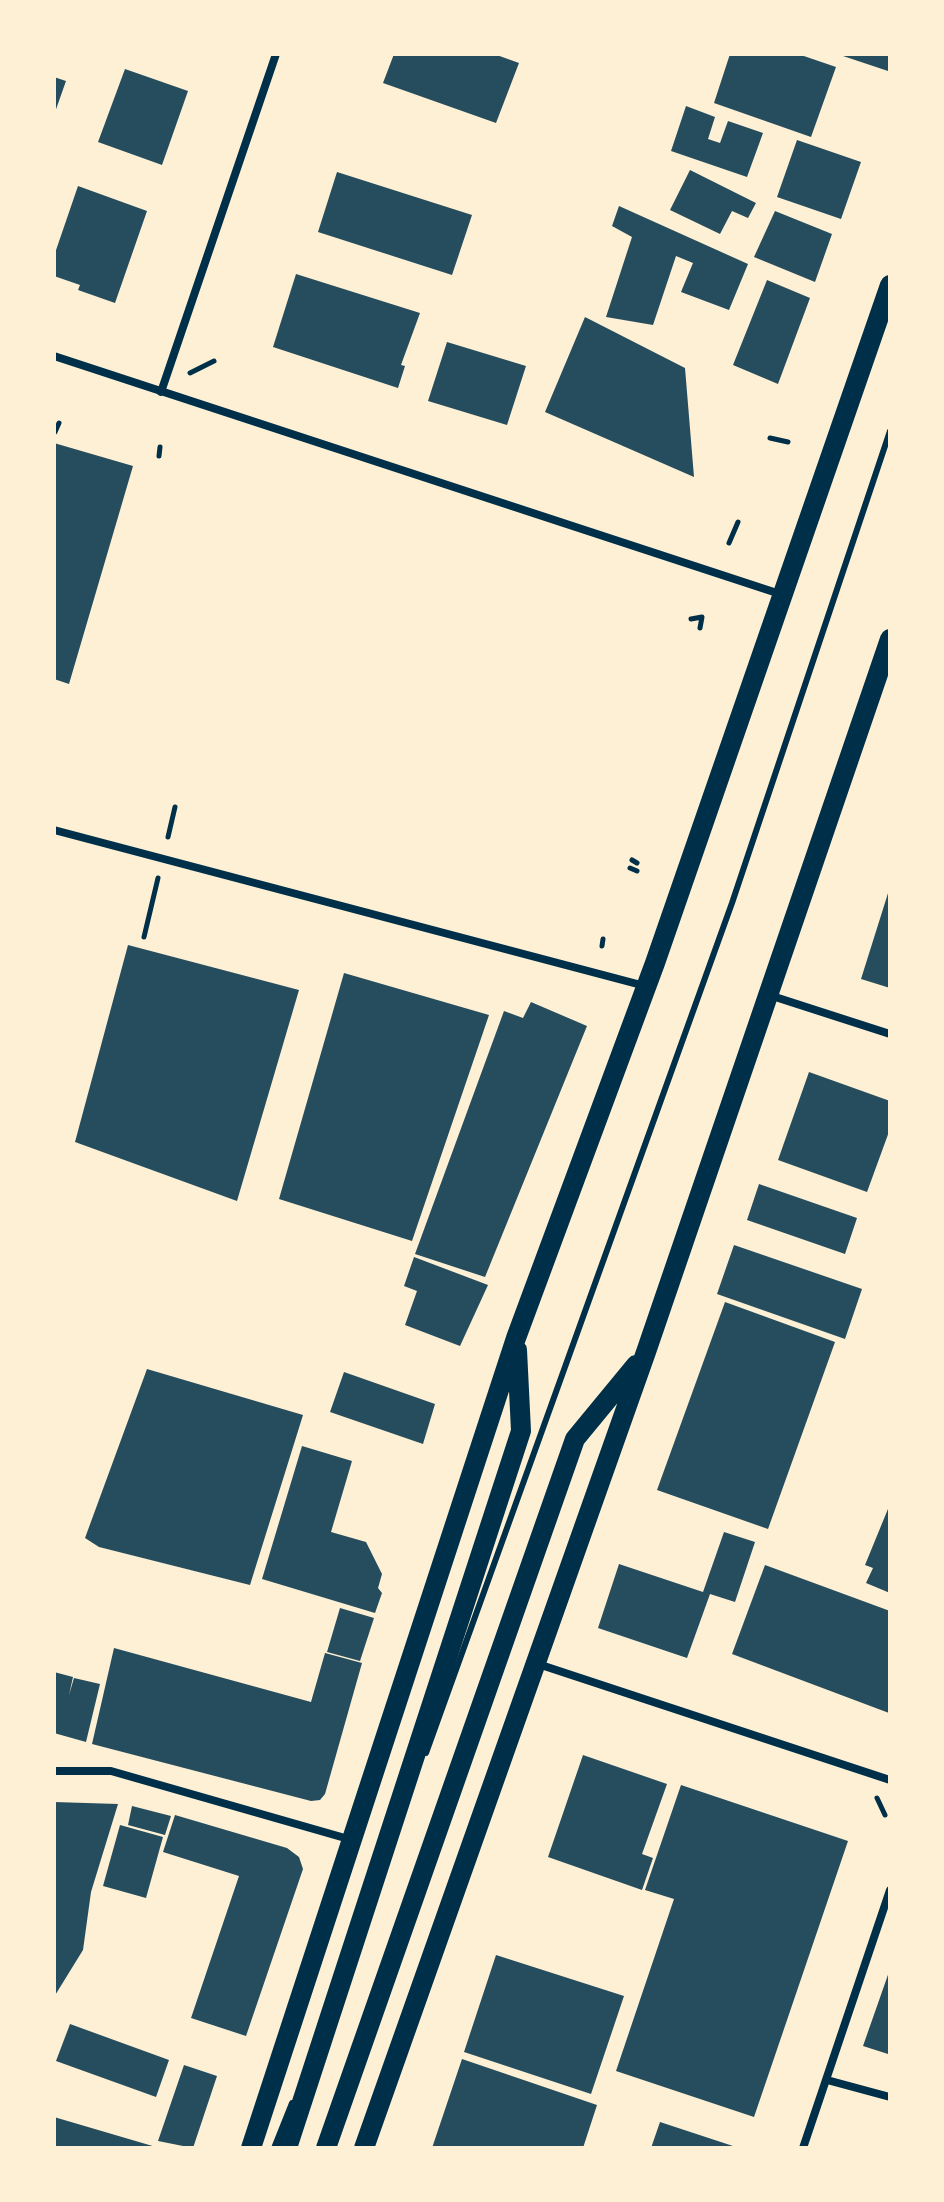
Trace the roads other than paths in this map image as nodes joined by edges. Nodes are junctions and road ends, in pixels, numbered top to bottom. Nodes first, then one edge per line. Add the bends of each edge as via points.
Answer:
1 (276, 54) edge
2 (890, 285) edge
3 (54, 356) edge
4 (161, 392) junction
5 (890, 431) edge
6 (781, 595) junction
7 (890, 639) edge
8 (54, 830) edge
9 (646, 987) junction
10 (767, 994) junction
11 (890, 1034) edge
12 (516, 1338) junction
13 (646, 1352) junction
14 (534, 1663) junction
15 (54, 1771) edge
16 (890, 1780) edge
17 (353, 1840) junction
18 (890, 1890) edge
19 (361, 1924) junction
20 (827, 2080) junction
21 (890, 2097) edge
22 (251, 2148) edge
23 (274, 2148) edge
24 (287, 2148) edge
25 (326, 2148) edge
26 (364, 2148) edge
27 (803, 2148) edge

1 - 4 street
2 - 6 main road
3 - 4 street
4 - 6 street
5 - 19 lane via 732,903
6 - 9 main road
7 - 10 main road
8 - 9 street
9 - 12 main road
10 - 11 street
10 - 13 main road
12 - 17 main road
12 - 19 main road via 521,1431
13 - 14 main road
13 - 25 main road via 575,1439
14 - 16 street
14 - 26 main road
15 - 17 street via 111,1771
17 - 22 main road
18 - 20 street
19 - 23 lane
19 - 24 main road
20 - 21 street
20 - 27 street

